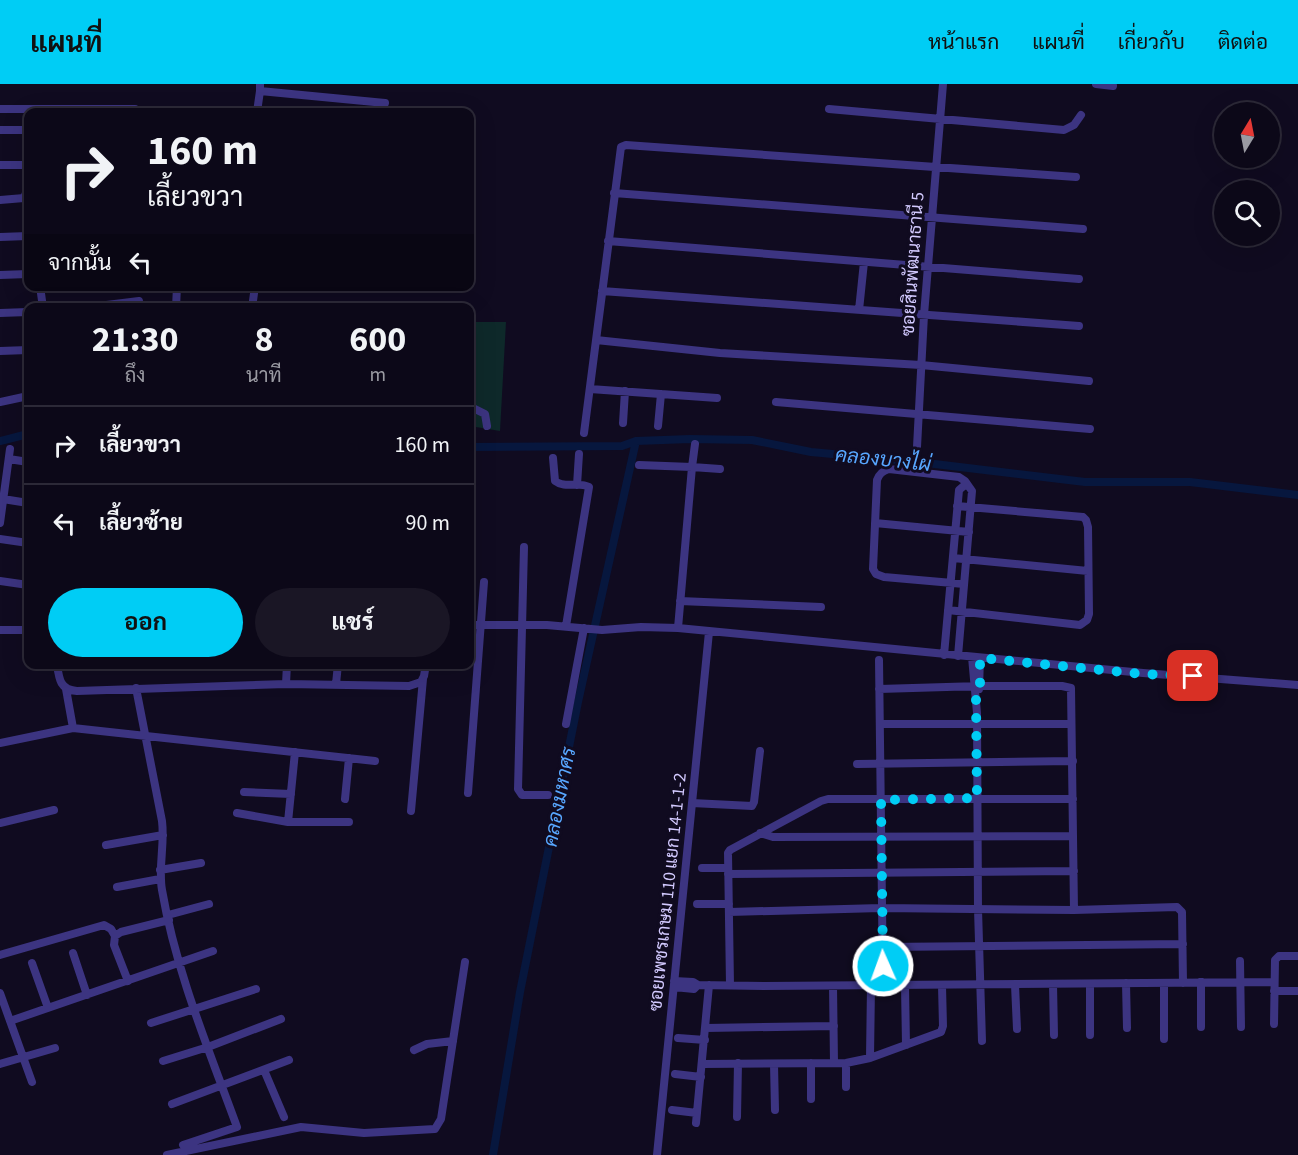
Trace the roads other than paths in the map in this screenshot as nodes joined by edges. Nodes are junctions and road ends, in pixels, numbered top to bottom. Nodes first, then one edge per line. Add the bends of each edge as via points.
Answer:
1 (943, 84) edge
2 (1096, 84) edge
3 (1113, 86) dead end
4 (260, 88) edge
5 (385, 103) dead end
6 (257, 108) edge
7 (0, 110) edge
8 (24, 110) edge
9 (829, 110) dead end
10 (1081, 116) dead end
11 (940, 118) junction
12 (0, 130) edge
13 (24, 130) edge
14 (0, 165) edge
15 (24, 165) edge
16 (936, 167) junction
17 (1076, 177) dead end
18 (614, 193) junction
19 (24, 198) edge
20 (0, 200) edge
21 (932, 217) junction
22 (1083, 229) dead end
23 (24, 236) edge
24 (0, 237) edge
25 (608, 241) junction
26 (864, 262) junction
27 (928, 267) junction
28 (24, 274) edge
29 (0, 275) edge
30 (1079, 279) dead end
31 (602, 291) junction
32 (139, 301) dead end
33 (123, 303) edge
34 (859, 310) junction
35 (24, 312) edge
36 (0, 313) edge
37 (924, 315) junction
38 (1079, 326) dead end
39 (596, 339) junction
40 (24, 350) edge
41 (0, 351) edge
42 (921, 365) junction
43 (1089, 381) dead end
44 (590, 388) junction
45 (625, 391) junction
46 (661, 394) junction
47 (24, 397) edge
48 (717, 398) dead end
49 (0, 402) edge
50 (776, 402) dead end
51 (474, 409) edge
52 (919, 413) junction
53 (623, 423) dead end
54 (487, 426) dead end
55 (658, 426) dead end
56 (1090, 429) dead end
57 (584, 433) dead end
58 (695, 444) dead end
59 (916, 447) dead end
60 (10, 449) dead end
61 (579, 454) dead end
62 (553, 458) dead end
63 (9, 459) junction
64 (24, 461) edge
65 (639, 465) dead end
66 (692, 467) junction
67 (720, 470) dead end
68 (966, 484) junction
69 (577, 485) junction
70 (3, 499) junction
71 (24, 502) edge
72 (957, 506) junction
73 (971, 507) junction
74 (0, 523) edge
75 (875, 523) junction
76 (955, 530) junction
77 (969, 532) junction
78 (0, 539) edge
79 (24, 542) edge
80 (524, 547) dead end
81 (953, 558) junction
82 (966, 558) junction
83 (1088, 571) junction
84 (0, 581) edge
85 (484, 582) dead end
86 (24, 584) edge
87 (950, 584) junction
88 (964, 584) junction
89 (680, 601) junction
90 (821, 607) dead end
91 (948, 610) junction
92 (962, 611) junction
93 (474, 625) edge
94 (482, 625) junction
95 (522, 625) junction
96 (566, 626) junction
97 (588, 628) junction
98 (678, 628) junction
99 (0, 630) edge
100 (24, 630) edge
101 (709, 632) junction
102 (944, 655) junction
103 (957, 656) junction
104 (976, 658) junction
105 (879, 660) dead end
106 (58, 669) edge
107 (287, 669) edge
108 (338, 669) edge
109 (425, 669) edge
110 (423, 679) junction
111 (286, 684) junction
112 (336, 684) junction
113 (1298, 685) edge
114 (977, 686) junction
115 (66, 688) junction
116 (136, 688) junction
117 (879, 689) junction
118 (566, 724) dead end
119 (880, 724) junction
120 (976, 724) junction
121 (1071, 724) junction
122 (73, 728) junction
123 (146, 737) junction
124 (0, 743) edge
125 (760, 751) dead end
126 (295, 752) junction
127 (349, 759) junction
128 (375, 761) dead end
129 (977, 761) junction
130 (1073, 761) junction
131 (881, 763) junction
132 (856, 764) dead end
133 (244, 792) dead end
134 (468, 793) dead end
135 (291, 794) junction
136 (548, 795) dead end
137 (977, 798) junction
138 (345, 799) dead end
139 (1073, 799) junction
140 (881, 800) junction
141 (692, 803) junction
142 (54, 810) dead end
143 (411, 811) dead end
144 (237, 813) dead end
145 (288, 822) junction
146 (349, 822) dead end
147 (0, 823) edge
148 (760, 833) junction
149 (163, 835) junction
150 (881, 835) junction
151 (977, 835) junction
152 (1073, 836) junction
153 (106, 845) dead end
154 (201, 863) dead end
155 (702, 868) dead end
156 (160, 870) junction
157 (728, 871) junction
158 (1074, 871) junction
159 (882, 872) junction
160 (978, 872) junction
161 (160, 879) junction
162 (117, 887) dead end
163 (209, 904) dead end
164 (697, 904) dead end
165 (729, 908) junction
166 (881, 909) junction
167 (978, 909) junction
168 (1074, 910) junction
169 (168, 918) junction
170 (115, 936) junction
171 (1183, 944) junction
172 (882, 947) junction
173 (980, 947) junction
174 (213, 951) dead end
175 (73, 953) dead end
176 (0, 955) edge
177 (1298, 956) edge
178 (1240, 961) dead end
179 (32, 963) dead end
180 (180, 963) junction
181 (465, 963) dead end
182 (128, 981) junction
183 (1201, 982) junction
184 (1240, 982) junction
185 (1274, 982) junction
186 (1126, 983) junction
187 (1164, 983) junction
188 (1183, 983) junction
189 (674, 984) junction
190 (1053, 984) junction
191 (1090, 984) junction
192 (709, 985) junction
193 (730, 985) junction
194 (883, 985) junction
195 (980, 985) junction
196 (1015, 985) junction
197 (833, 986) junction
198 (871, 986) junction
199 (905, 986) junction
200 (942, 986) junction
201 (256, 988) dead end
202 (1274, 991) junction
203 (1298, 991) edge
204 (0, 993) edge
205 (87, 995) junction
206 (48, 1008) junction
207 (194, 1009) junction
208 (281, 1019) dead end
209 (10, 1020) junction
210 (0, 1021) edge
211 (151, 1023) dead end
212 (1274, 1024) dead end
213 (834, 1026) junction
214 (1201, 1027) dead end
215 (1241, 1027) dead end
216 (706, 1028) junction
217 (1127, 1028) dead end
218 (1017, 1029) dead end
219 (1053, 1035) dead end
220 (1090, 1035) dead end
221 (678, 1038) dead end
222 (1164, 1039) dead end
223 (705, 1040) junction
224 (453, 1041) junction
225 (982, 1041) dead end
226 (906, 1045) junction
227 (208, 1047) junction
228 (55, 1048) dead end
229 (414, 1050) dead end
230 (23, 1057) junction
231 (870, 1058) junction
232 (289, 1060) dead end
233 (163, 1062) dead end
234 (738, 1063) junction
235 (811, 1063) junction
236 (834, 1063) junction
237 (846, 1063) junction
238 (0, 1064) edge
239 (703, 1064) junction
240 (774, 1064) junction
241 (264, 1070) junction
242 (675, 1074) dead end
243 (701, 1077) junction
244 (32, 1082) dead end
245 (222, 1086) junction
246 (846, 1087) dead end
247 (811, 1099) dead end
248 (171, 1104) dead end
249 (672, 1110) dead end
250 (775, 1110) dead end
251 (697, 1113) junction
252 (284, 1117) dead end
253 (737, 1117) dead end
254 (696, 1123) dead end
255 (183, 1145) dead end
256 (167, 1155) edge
257 (657, 1155) edge

1 - 11 street, ซอยสินพัฒนาธานี 5
2 - 3 street
4 - 5 street
4 - 6 street
7 - 8 street
9 - 11 street
10 - 11 street via 1064,130
11 - 16 street, ซอยสินพัฒนาธานี 5
12 - 13 street
14 - 15 street
16 - 17 street
16 - 18 street via 626,145 619,152
16 - 21 street, ซอยสินพัฒนาธานี 5
18 - 21 street
18 - 25 street
19 - 20 street
21 - 22 street
21 - 27 street, ซอยสินพัฒนาธานี 5
23 - 24 street
25 - 26 street
25 - 31 street
26 - 27 street
26 - 34 street
27 - 30 street
27 - 37 street, ซอยสินพัฒนาธานี 5
28 - 29 street
31 - 34 street
31 - 39 street
32 - 33 street
34 - 37 street
35 - 36 street
37 - 38 street
37 - 42 street, ซอยสินพัฒนาธานี 5
39 - 42 street via 720,353
39 - 44 street
40 - 41 street
42 - 43 street
42 - 52 street, ซอยสินพัฒนาธานี 5
44 - 45 street
44 - 57 street
45 - 46 street
45 - 53 street
46 - 48 street
46 - 55 street
47 - 49 street
50 - 52 street
51 - 54 street via 485,414
52 - 56 street
52 - 59 street, ซอยสินพัฒนาธานี 5
58 - 66 street
60 - 63 street
61 - 69 street
62 - 69 street via 555,481
63 - 64 street
63 - 70 street
65 - 66 street
66 - 67 street
66 - 89 street
68 - 72 street via 959,490
68 - 73 street via 972,491
68 - 75 street via 959,477 884,471 877,480
69 - 96 street via 589,487
70 - 71 street
70 - 74 street
72 - 73 street
72 - 76 street
73 - 77 street
73 - 83 street via 1083,517 1088,527
75 - 76 street
75 - 87 street via 876,574
76 - 77 street
76 - 81 street
77 - 82 street
78 - 79 street
80 - 95 street
81 - 82 street
81 - 87 street
82 - 83 street
82 - 88 street
83 - 92 street via 1089,614 1084,623
84 - 86 street
85 - 94 street
87 - 88 street
87 - 91 street
88 - 92 street
89 - 90 street
89 - 98 street
91 - 92 street
91 - 102 street
92 - 103 street
93 - 94 street
94 - 95 street
94 - 134 street
95 - 96 street
95 - 136 street via 518,789 522,795
96 - 97 street
97 - 98 street
97 - 118 street
98 - 101 street
99 - 100 street
101 - 102 street
101 - 141 street, ซอยเพชรเกษม 110 แยก 14-1-1-2
102 - 103 street
103 - 104 street
104 - 113 street
104 - 114 street
105 - 117 street
106 - 115 street
107 - 111 street
108 - 112 street
109 - 110 street
110 - 112 street via 409,686
110 - 143 street
111 - 112 street
111 - 116 street
114 - 117 street
114 - 120 street
114 - 121 street via 1069,687
115 - 116 street
115 - 122 street
116 - 123 street
117 - 119 street
119 - 120 street
119 - 131 street
120 - 121 street
120 - 129 street
121 - 130 street
122 - 123 street
122 - 124 street
123 - 126 street
123 - 149 street
125 - 141 street via 752,806
126 - 127 street
126 - 135 street
127 - 128 street
127 - 138 street
129 - 130 street
129 - 131 street
129 - 137 street
130 - 139 street
131 - 132 street
131 - 140 street
133 - 135 street
135 - 145 street
137 - 139 street
137 - 140 street
137 - 151 street
139 - 152 street
140 - 148 street via 824,800
140 - 150 street
141 - 189 street, ซอยเพชรเกษม 110 แยก 14-1-1-2
142 - 147 street
144 - 145 street
145 - 146 street
148 - 150 street via 773,837
148 - 157 street via 730,850
149 - 153 street
149 - 156 street
150 - 151 street
150 - 159 street
151 - 152 street
151 - 160 street
152 - 158 street
154 - 156 street
155 - 157 street
156 - 161 street
157 - 159 street
157 - 165 street
158 - 160 street
158 - 168 street
159 - 160 street
159 - 166 street
160 - 167 street
161 - 162 street
161 - 169 street
163 - 169 street
164 - 165 street
165 - 166 street
165 - 193 street
166 - 167 street
166 - 172 street
167 - 168 street
167 - 173 street
168 - 171 street via 1177,907 1182,912
169 - 170 street
169 - 180 street
170 - 176 street via 104,925
170 - 182 street via 114,945
171 - 173 street
171 - 188 street
172 - 173 street
172 - 194 street
173 - 195 street
174 - 180 street
175 - 205 street
177 - 185 street via 1276,957
178 - 184 street
179 - 206 street
180 - 182 street
180 - 207 street
181 - 224 street
182 - 205 street
183 - 184 street
183 - 188 street
183 - 214 street
184 - 185 street
184 - 215 street
185 - 202 street
186 - 187 street
186 - 191 street
186 - 217 street
187 - 188 street
187 - 222 street
189 - 192 street
189 - 257 street, ซอยเพชรเกษม 110 แยก 14-1-1-2
190 - 191 street
190 - 196 street
190 - 219 street
191 - 220 street
192 - 193 street
192 - 216 street
193 - 197 street
194 - 198 street
194 - 199 street
195 - 196 street
195 - 200 street
195 - 225 street
196 - 218 street
197 - 198 street
197 - 213 street
198 - 231 street
199 - 200 street
199 - 226 street
200 - 226 street via 941,1032
201 - 207 street
202 - 203 street
202 - 212 street
204 - 209 street
205 - 206 street
206 - 209 street
207 - 211 street
207 - 227 street
208 - 227 street
209 - 210 street
209 - 230 street
213 - 216 street
213 - 236 street
216 - 223 street
221 - 223 street
223 - 239 street
224 - 229 street
224 - 256 street via 441,1119 435,1129 364,1133 301,1127
226 - 231 street
227 - 233 street
227 - 245 street
228 - 230 street
230 - 238 street
230 - 244 street
231 - 237 street
232 - 241 street
234 - 239 street
234 - 240 street
234 - 253 street
235 - 236 street
235 - 240 street
235 - 247 street
236 - 237 street
237 - 246 street
239 - 243 street
240 - 250 street
241 - 245 street
241 - 252 street
242 - 243 street
243 - 251 street
245 - 248 street
245 - 255 street via 237,1127
249 - 251 street
251 - 254 street

